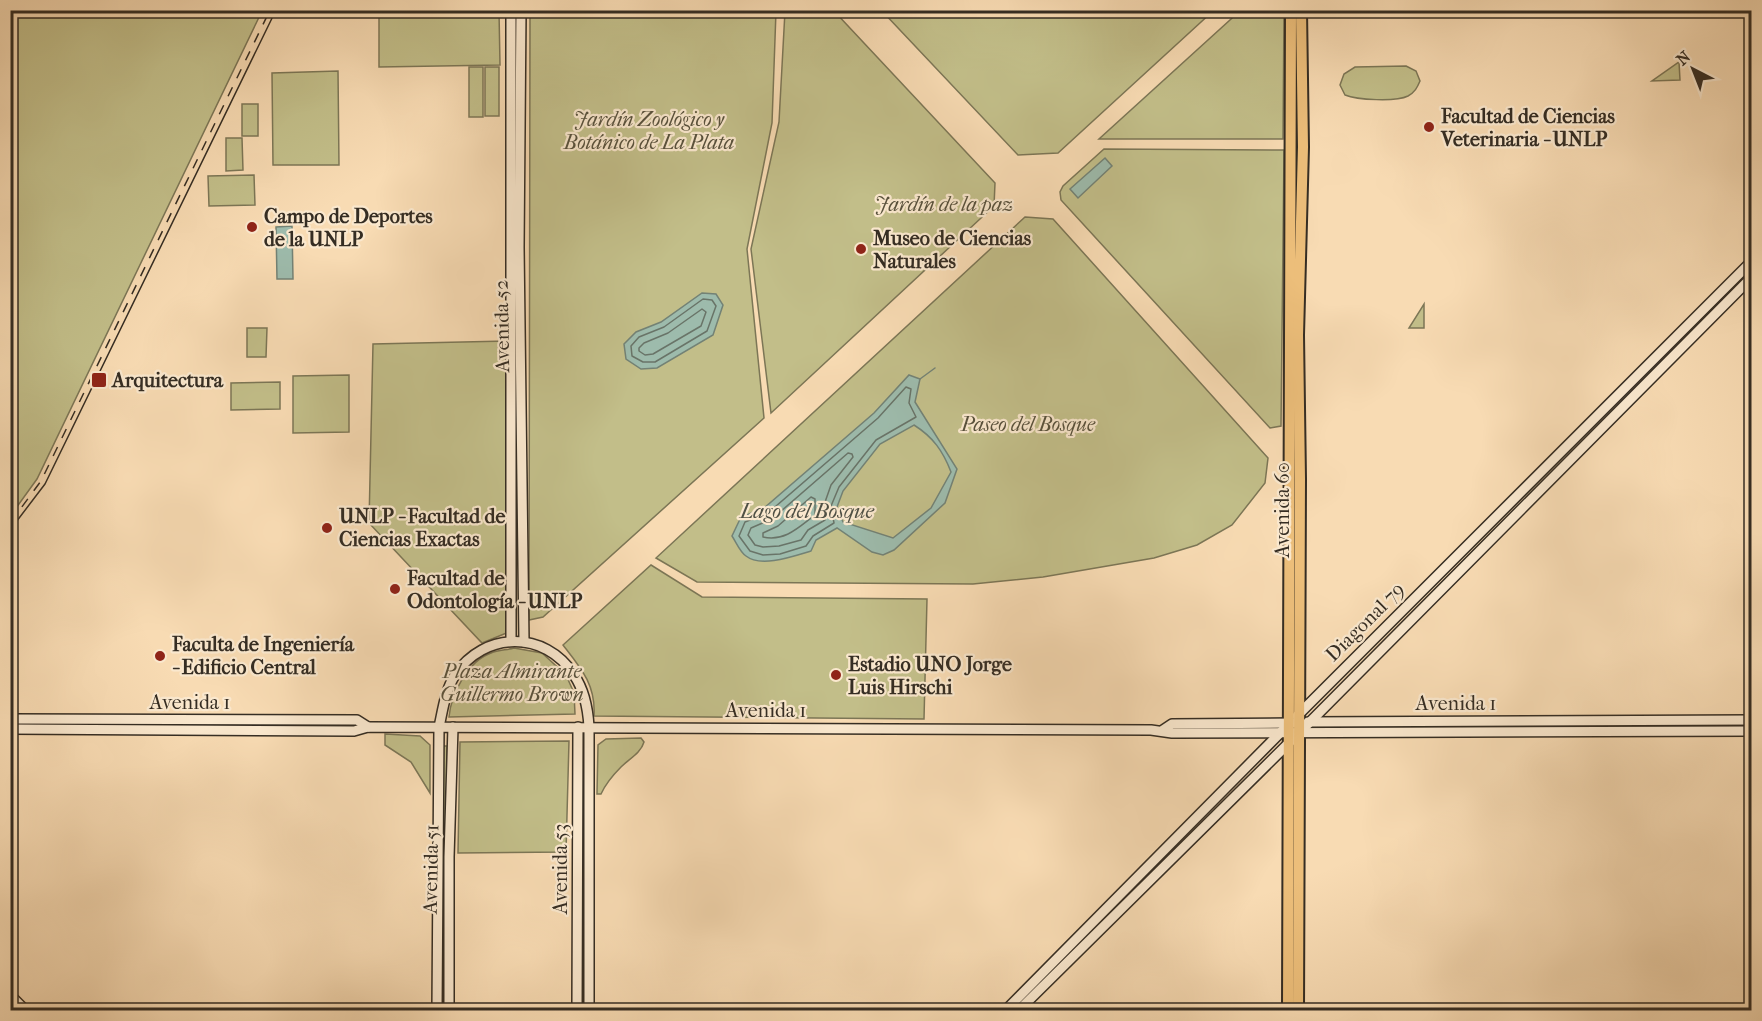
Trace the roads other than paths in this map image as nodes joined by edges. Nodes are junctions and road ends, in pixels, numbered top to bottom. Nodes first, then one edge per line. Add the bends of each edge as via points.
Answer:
1 (511, 10) edge
2 (521, 10) edge
3 (1291, 10) edge
4 (1301, 10) edge
5 (1752, 261) edge
6 (1752, 277) edge
7 (511, 641) junction
8 (524, 642) junction
9 (10, 720) edge
10 (1752, 720) edge
11 (368, 727) junction
12 (439, 727) junction
13 (453, 727) junction
14 (578, 727) junction
15 (589, 727) junction
16 (1295, 728) junction
17 (10, 729) edge
18 (1752, 731) edge
19 (10, 995) edge
20 (25, 1011) edge
21 (437, 1011) edge
22 (449, 1011) edge
23 (577, 1011) edge
24 (589, 1011) edge
25 (1006, 1011) edge
26 (1019, 1011) edge
27 (1288, 1011) edge
28 (1298, 1011) edge

1 - 7 main road, Avenida 52
2 - 8 main road, Avenida 52 via 519,247
3 - 16 main road, Avenida 60
4 - 16 main road, Avenida 60 via 1303,147
5 - 16 main road, Diagonal 79
6 - 16 main road, Diagonal 79
7 - 8 main road
7 - 12 main road via 482,649 460,669 447,692
8 - 15 main road via 557,656 574,674 585,698
9 - 11 main road, Avenida 1 via 357,720
10 - 16 main road, Avenida 1
11 - 12 main road, Avenida 1
11 - 17 main road, Avenida 1 via 354,731
12 - 13 main road, Avenida 1
12 - 21 main road, Avenida 51
13 - 14 main road, Avenida 1
13 - 22 main road, Avenida 51
14 - 15 main road, Avenida 1
14 - 23 main road, Avenida 53
15 - 16 main road, Avenida 1 via 1163,730 1172,724
15 - 24 main road, Avenida 53
16 - 18 main road, Avenida 1
16 - 25 main road, Diagonal 79
16 - 26 main road, Diagonal 79
16 - 27 main road, Avenida 60
16 - 28 main road, Avenida 60
19 - 20 main road

